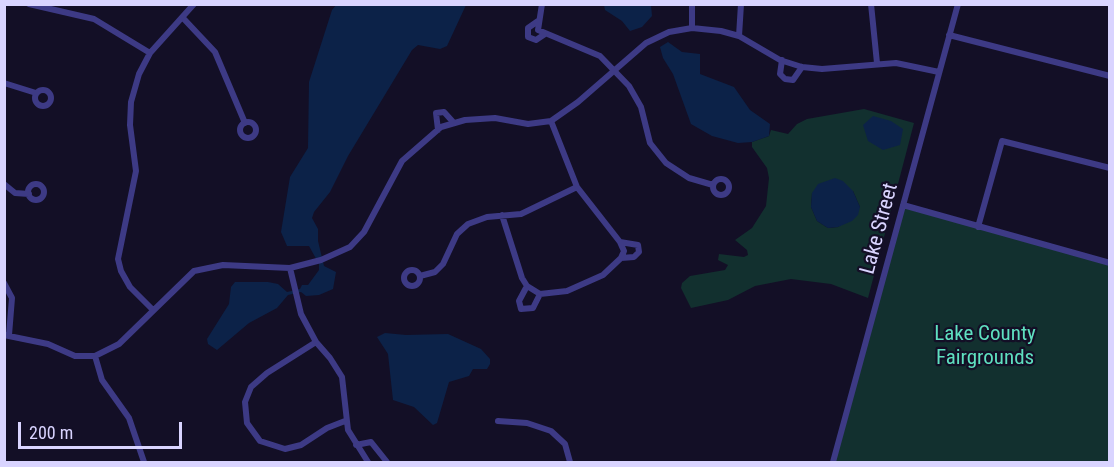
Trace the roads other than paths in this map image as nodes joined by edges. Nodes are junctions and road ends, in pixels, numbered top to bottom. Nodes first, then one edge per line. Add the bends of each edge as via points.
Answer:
1 (29, 4) edge
2 (194, 4) edge
3 (543, 4) edge
4 (692, 4) edge
5 (741, 4) edge
6 (871, 4) edge
7 (958, 4) edge
8 (183, 18) junction
9 (538, 21) junction
10 (692, 28) junction
11 (545, 34) junction
12 (950, 35) junction
13 (739, 36) junction
14 (150, 52) junction
15 (782, 60) junction
16 (877, 63) junction
17 (802, 68) junction
18 (614, 69) junction
19 (939, 72) junction
20 (1110, 76) edge
21 (4, 83) edge
22 (36, 93) dead end
23 (551, 121) junction
24 (245, 123) dead end
25 (454, 123) junction
26 (438, 130) junction
27 (1110, 168) edge
28 (4, 184) edge
29 (713, 184) dead end
30 (577, 187) junction
31 (29, 194) dead end
32 (903, 205) junction
33 (502, 215) junction
34 (978, 227) junction
35 (620, 242) junction
36 (621, 258) junction
37 (1110, 263) edge
38 (290, 268) junction
39 (420, 276) dead end
40 (4, 283) edge
41 (527, 286) junction
42 (540, 294) junction
43 (152, 309) junction
44 (7, 335) edge
45 (316, 342) junction
46 (95, 356) junction
47 (345, 421) junction
48 (498, 421) dead end
49 (356, 445) junction
50 (144, 462) edge
51 (368, 462) edge
52 (387, 462) edge
53 (570, 462) edge
54 (833, 462) edge

1 - 14 street via 94,20
2 - 8 street
3 - 9 street
4 - 10 street
5 - 13 street
6 - 16 street
7 - 12 street, Lake Street
8 - 14 street
8 - 24 street via 215,52
9 - 11 street via 538,30
9 - 11 street via 528,28 528,37 536,40
10 - 13 street
10 - 18 street via 669,32 646,43
11 - 18 street via 591,50
12 - 19 street, Lake Street
12 - 20 street
13 - 15 street
14 - 43 street via 131,102 136,171 118,259 130,287
15 - 17 street
15 - 17 street via 780,74 785,79 794,80
16 - 17 street
16 - 19 street
18 - 23 street
18 - 29 street via 641,107 650,143 666,163 689,178
19 - 32 street, Lake Street
21 - 22 street
23 - 25 street via 528,124 495,118
23 - 30 street
25 - 26 street
25 - 26 street via 444,112 436,113
26 - 38 street via 402,161 364,232 350,247 308,265
27 - 34 street via 1002,141
28 - 31 street via 15,193
30 - 33 street via 521,214
30 - 35 street
32 - 34 street
32 - 54 street, Lake Street
33 - 39 street via 468,224 457,234 443,264 435,272
33 - 41 street
34 - 37 street
35 - 36 street via 624,250
35 - 36 street via 638,245 639,252 634,257
36 - 42 street via 603,275 567,291
38 - 43 street via 207,267 185,277
38 - 45 street via 297,301
40 - 44 street via 12,298
41 - 42 street
41 - 42 street via 519,301 521,309 533,308
43 - 46 street via 112,350
44 - 46 street via 48,344 75,356
45 - 47 street via 342,377
45 - 47 street via 251,387 245,402 247,423 260,441 285,449 301,445
46 - 50 street via 102,380 129,418
47 - 49 street
48 - 53 street via 527,423 551,431 565,444
49 - 51 street
49 - 52 street via 371,442

